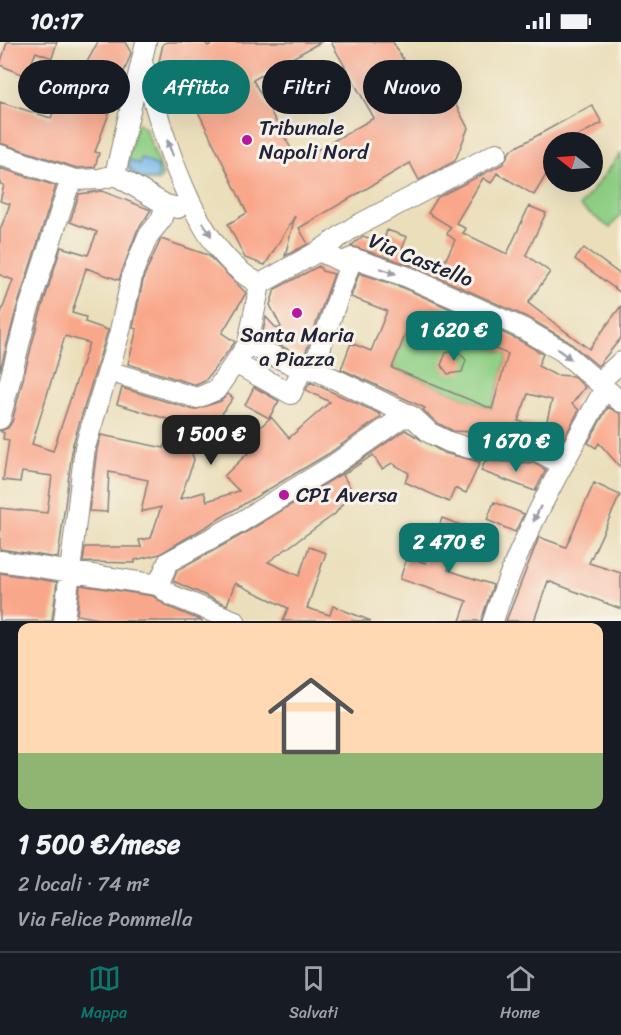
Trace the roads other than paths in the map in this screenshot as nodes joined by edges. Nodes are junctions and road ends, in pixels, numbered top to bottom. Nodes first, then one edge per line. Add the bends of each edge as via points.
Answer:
1 (146, 42) edge
2 (142, 60) edge
3 (142, 62) edge
4 (158, 114) edge
5 (497, 153) dead end
6 (0, 155) edge
7 (115, 175) junction
8 (75, 180) junction
9 (191, 202) junction
10 (166, 205) junction
11 (319, 251) junction
12 (352, 258) junction
13 (260, 284) junction
14 (248, 344) junction
15 (621, 362) edge
16 (235, 363) junction
17 (309, 370) junction
18 (108, 371) junction
19 (602, 385) junction
20 (621, 402) edge
21 (413, 417) junction
22 (0, 419) edge
23 (562, 465) junction
24 (0, 561) edge
25 (70, 570) junction
26 (158, 585) junction
27 (64, 621) edge
28 (235, 621) edge
29 (493, 621) edge

1 - 2 street
3 - 7 street
9 -> 4 street
5 - 11 street via 354,227
6 - 8 street
7 - 8 street
7 - 10 street
8 - 22 street via 58,214
9 - 10 street via 176,209
9 -> 13 street via 222,255 246,278
10 - 18 street via 134,272
11 - 12 street, Via Castello via 342,262
11 - 13 street
12 - 17 street via 314,366
12 -> 19 street, Via Castello via 524,329 562,351
13 - 14 street
14 - 16 street
14 - 17 street
15 - 19 street
16 - 17 street via 291,394
16 - 18 street via 216,390 197,398
17 - 21 street
18 - 25 street via 85,447
19 - 20 street, Via Castello
19 - 23 street
21 - 23 street via 430,434 449,442 469,448 537,451
21 - 26 street via 401,418 335,464 168,562
23 -> 29 street via 513,564
24 - 25 street
25 - 26 street
25 - 27 street
26 - 28 street via 171,595

